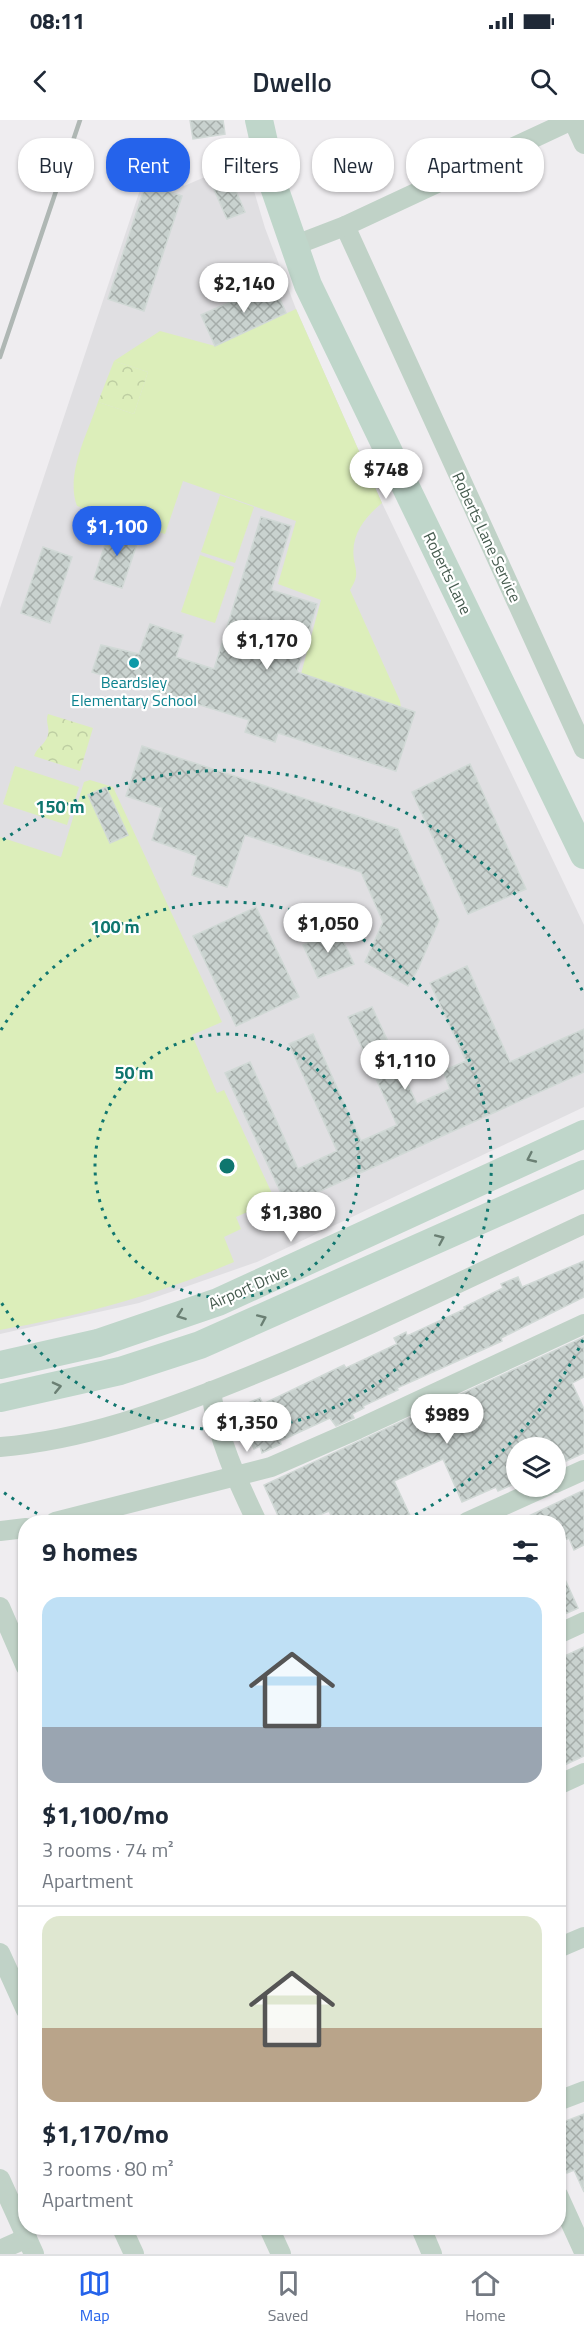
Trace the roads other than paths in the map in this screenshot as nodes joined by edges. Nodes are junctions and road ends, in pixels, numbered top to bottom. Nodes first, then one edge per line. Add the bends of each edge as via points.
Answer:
1 (259, 120) edge
2 (572, 120) edge
3 (584, 144) edge
4 (345, 226) junction
5 (293, 246) junction
6 (584, 749) edge
7 (584, 855) edge
8 (584, 1134) edge
9 (584, 1174) edge
10 (584, 1224) edge
11 (584, 1324) edge
12 (0, 1365) edge
13 (211, 1391) junction
14 (0, 1398) edge
15 (0, 1447) edge
16 (584, 1470) edge
17 (235, 1477) junction
18 (566, 1478) edge
19 (523, 1497) edge
20 (116, 1515) edge
21 (254, 1515) edge
22 (483, 1515) edge
23 (18, 1529) edge
24 (0, 1531) edge
25 (0, 1607) edge
26 (584, 1622) edge
27 (566, 1630) edge
28 (18, 1649) edge
29 (584, 1773) edge
30 (566, 1781) edge
31 (584, 1936) edge
32 (566, 1944) edge
33 (0, 1953) edge
34 (18, 1992) edge
35 (584, 2091) edge
36 (566, 2098) edge
37 (0, 2179) edge
38 (566, 2213) edge
39 (18, 2219) edge
40 (126, 2235) edge
41 (272, 2235) edge
42 (424, 2235) edge
43 (30, 2246) edge
44 (0, 2250) edge
45 (584, 2252) edge
46 (134, 2254) edge
47 (281, 2254) edge
48 (432, 2254) edge

1 - 5 main road, Roberts Lane
2 - 3 street
2 - 4 street
4 - 5 street
4 - 6 street, Roberts Lane Service
5 - 7 main road, Roberts Lane via 308,285
8 -> 12 main road, Airport Drive via 218,1302 98,1343
14 -> 9 main road, Airport Drive via 120,1371 200,1345
10 - 13 street via 304,1354
11 - 17 street via 347,1434 271,1467
13 - 15 street via 129,1422
13 - 17 street via 214,1416
16 - 18 street
17 - 20 street
17 - 21 street
19 - 22 street
23 - 24 street
25 - 28 street
26 - 27 street
29 - 30 street
31 - 32 street
33 - 34 street
35 - 36 street
37 - 39 street
38 - 45 street
40 - 46 street
41 - 47 street
42 - 48 street
43 - 44 street

